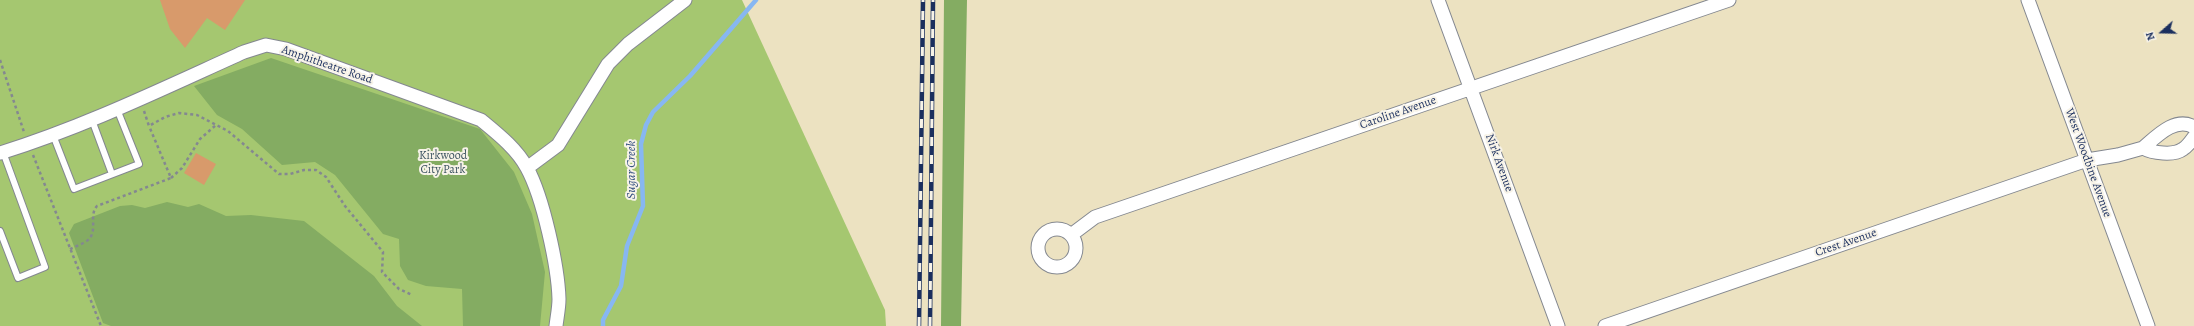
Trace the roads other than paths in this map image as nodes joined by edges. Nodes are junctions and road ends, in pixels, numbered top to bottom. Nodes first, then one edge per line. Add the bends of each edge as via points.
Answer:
1 (685, 0) edge
2 (1438, 0) edge
3 (1729, 0) edge
4 (2028, 0) edge
5 (1472, 88) junction
6 (117, 109) junction
7 (92, 120) junction
8 (2194, 127) edge
9 (54, 135) junction
10 (2194, 137) edge
11 (2143, 148) junction
12 (1, 153) edge
13 (2087, 160) junction
14 (527, 168) junction
15 (112, 174) junction
16 (0, 231) edge
17 (1072, 235) dead end
18 (556, 326) edge
19 (1558, 326) edge
20 (1605, 326) edge
21 (2148, 326) edge

1 - 14 street via 628,44 608,64 558,145
2 - 5 street, Nirk Avenue
3 - 5 street, Caroline Avenue
4 - 13 street, West Woodbine Avenue
5 - 17 street, Caroline Avenue via 1095,216
5 - 19 street, Nirk Avenue
6 - 7 street, Amphitheatre Road
6 - 14 street, Amphitheatre Road via 244,52 266,45 286,49 481,120 507,141
6 - 15 lane via 139,164
7 - 9 street, Amphitheatre Road
7 - 15 lane
8 - 11 street via 2182,124 2172,126
9 - 12 street, Amphitheatre Road
9 - 15 lane via 74,189
10 - 11 street via 2183,149 2176,152 2152,152
11 - 13 street, Crest Avenue
12 - 16 lane via 45,267 18,278
13 - 20 street, Crest Avenue
13 - 21 street, West Woodbine Avenue
14 - 18 street, Amphitheatre Road via 542,207 552,251 559,298

